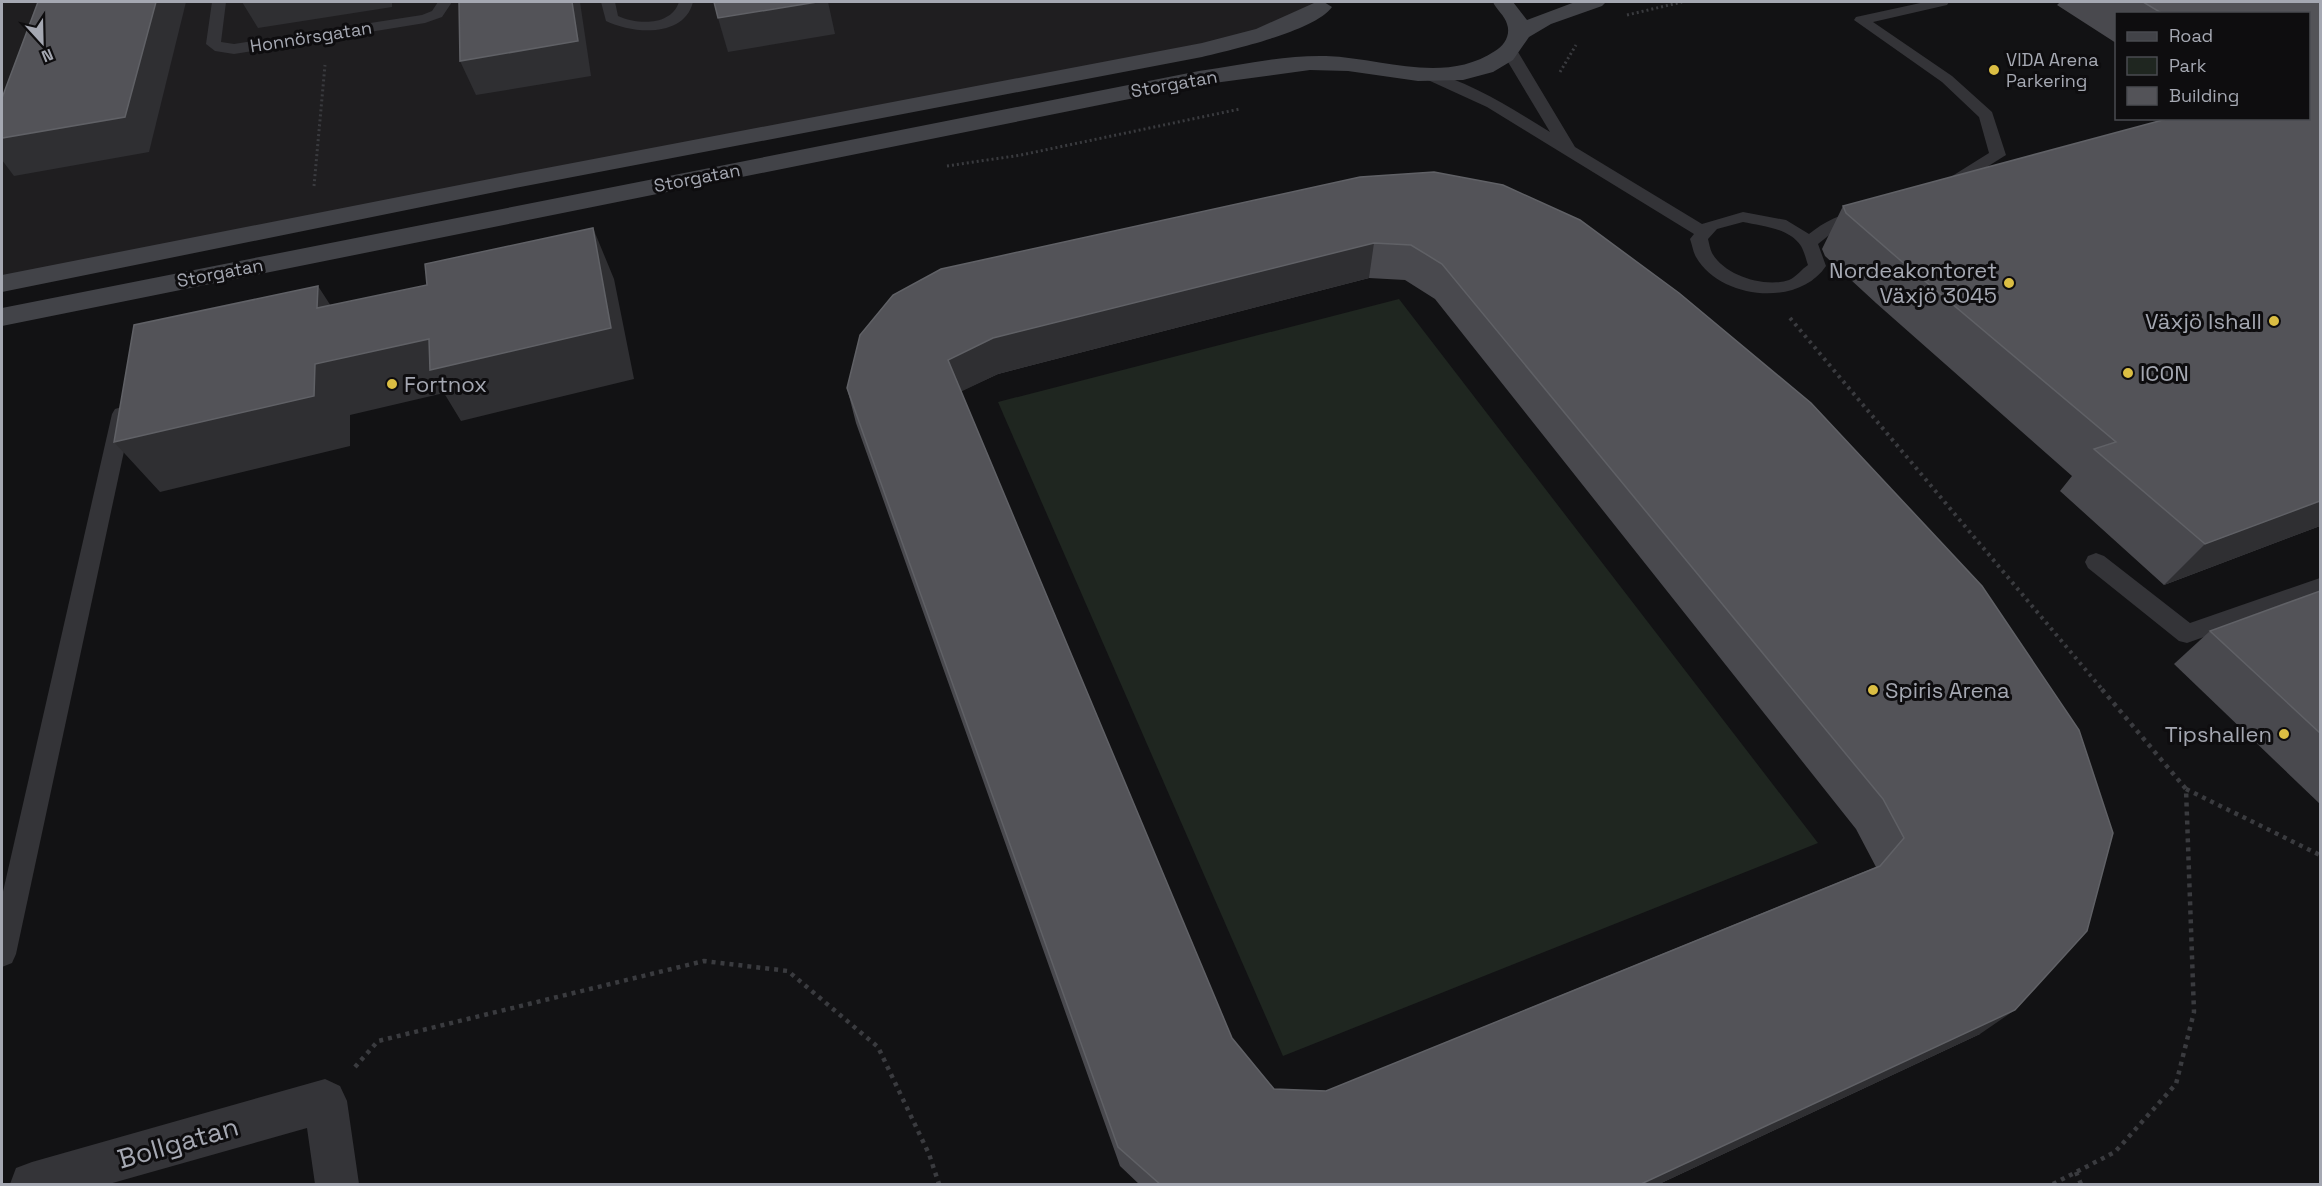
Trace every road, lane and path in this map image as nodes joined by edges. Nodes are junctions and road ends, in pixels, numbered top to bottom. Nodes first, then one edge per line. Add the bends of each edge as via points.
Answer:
1 (219, 2) edge
2 (445, 2) edge
3 (608, 2) edge
4 (686, 2) edge
5 (1503, 2) edge
6 (1595, 2) edge
7 (1942, 2) edge
8 (1323, 4) edge
9 (328, 35) junction
10 (1514, 43) junction
11 (1394, 72) junction
12 (1425, 75) junction
13 (1569, 149) junction
14 (313, 189) dead end
15 (1932, 194) edge
16 (1875, 211) edge
17 (1702, 231) junction
18 (1809, 243) junction
19 (2, 284) edge
20 (1765, 288) junction
21 (2, 317) edge
22 (127, 393) edge
23 (2096, 562) dead end
24 (2320, 587) edge
25 (2186, 789) junction
26 (2320, 855) edge
27 (2, 954) edge
28 (325, 1101) junction
29 (2076, 1172) junction
30 (32, 1185) edge
31 (337, 1185) edge
32 (939, 1185) edge
33 (2053, 1185) edge
34 (2080, 1185) edge

1 - 9 lane, Honnörsgatan via 212,36 213,44 220,48
2 - 9 lane, Honnörsgatan via 437,14 425,19
3 - 4 lane via 611,18 641,27 669,21 685,10
5 - 10 main road via 1517,18
6 - 10 main road, Storgatan via 1543,19
7 - 15 lane via 1861,20 1947,79 1986,115 1998,155
8 - 11 main road, Storgatan via 1319,22 1327,38 1358,61
8 - 19 main road, Storgatan via 1256,38 1203,50
9 - 14 path
10 - 12 main road, Storgatan via 1494,62 1474,70
10 - 13 lane
11 - 12 main road, Storgatan
11 - 21 main road, Storgatan via 1327,63 1198,78
12 - 13 lane via 1493,104
13 - 17 lane
16 - 18 lane via 1832,224
17 - 18 lane via 1726,218 1752,218 1780,224
17 - 20 lane via 1701,254 1710,266 1744,284
18 - 20 lane via 1817,266 1810,278 1784,288
20 - 25 path
22 - 27 lane
23 - 24 lane via 2187,634
25 - 26 path
25 - 29 path via 2194,1012 2176,1084 2115,1152
28 - 30 street, Bollgatan
28 - 31 street
28 - 32 path via 378,1041 704,961 788,971 878,1047 929,1154
29 - 33 path
29 - 34 path

